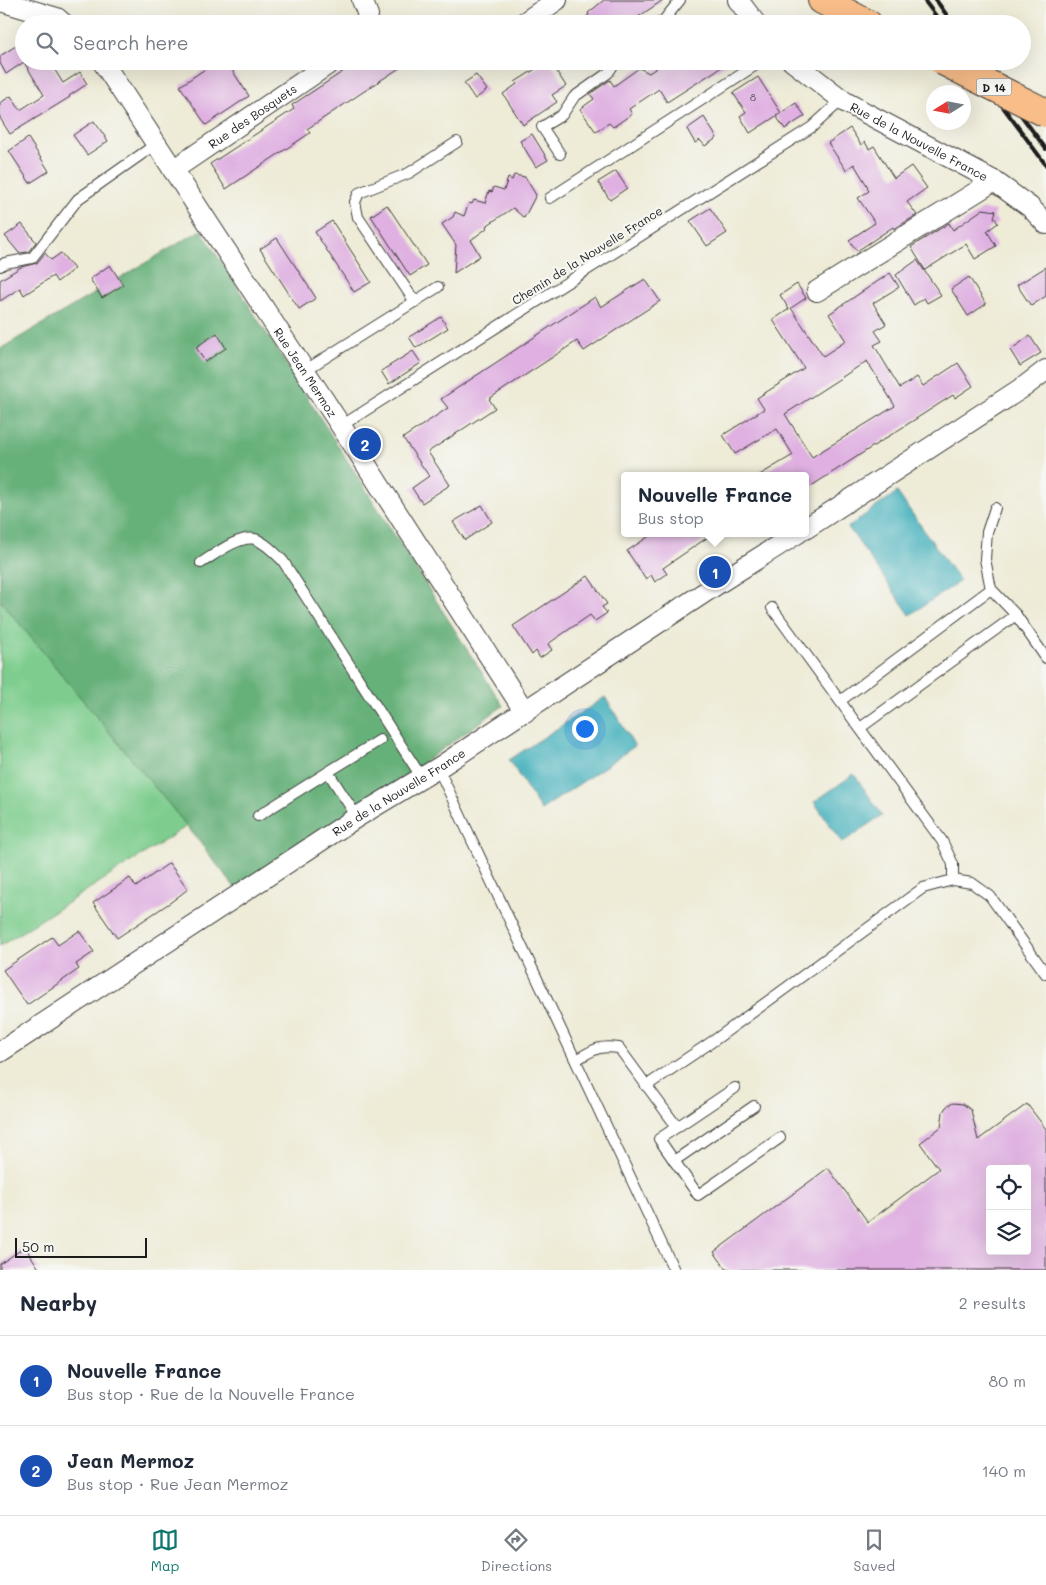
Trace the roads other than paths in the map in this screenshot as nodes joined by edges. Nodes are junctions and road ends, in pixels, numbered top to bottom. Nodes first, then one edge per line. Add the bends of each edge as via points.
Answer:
1 (362, 0) edge
2 (557, 0) edge
3 (680, 0) edge
4 (738, 0) edge
5 (822, 0) edge
6 (0, 1) edge
7 (47, 15) edge
8 (368, 15) edge
9 (535, 15) edge
10 (668, 15) edge
11 (749, 15) edge
12 (851, 15) edge
13 (108, 70) edge
14 (319, 70) edge
15 (610, 70) edge
16 (748, 70) edge
17 (804, 70) edge
18 (960, 70) edge
19 (840, 98) junction
20 (1046, 113) edge
21 (457, 142) dead end
22 (156, 144) junction
23 (560, 154) dead end
24 (173, 170) junction
25 (994, 181) junction
26 (550, 198) dead end
27 (1046, 224) edge
28 (0, 266) edge
29 (438, 287) dead end
30 (817, 291) dead end
31 (414, 302) junction
32 (1046, 370) edge
33 (304, 371) junction
34 (341, 426) junction
35 (995, 508) dead end
36 (809, 526) edge
37 (792, 537) edge
38 (201, 563) dead end
39 (992, 589) junction
40 (772, 608) dead end
41 (1016, 615) junction
42 (1046, 658) edge
43 (840, 701) junction
44 (525, 712) junction
45 (860, 728) junction
46 (380, 740) dead end
47 (328, 772) junction
48 (430, 773) junction
49 (258, 816) dead end
50 (357, 817) junction
51 (953, 880) junction
52 (1046, 974) edge
53 (0, 1052) edge
54 (576, 1060) junction
55 (646, 1086) junction
56 (735, 1088) dead end
57 (754, 1106) dead end
58 (676, 1127) junction
59 (780, 1138) dead end
60 (674, 1161) junction
61 (674, 1270) edge

1 - 8 street
2 - 9 street
3 - 10 lane
4 - 11 street
5 - 12 main road
6 - 7 street
13 - 22 street, Rue Jean Mermoz
14 - 24 street, Rue des Bosquets
15 - 23 lane via 574,97 562,115 542,127
16 - 26 lane
17 - 19 street, Rue de la Nouvelle France
18 - 20 main road, D 14, bridge
19 - 25 street, Rue de la Nouvelle France
19 - 34 lane, Chemin de la Nouvelle France via 812,127
21 - 31 lane via 409,173 359,193 355,202 358,217
22 - 24 street, Rue Jean Mermoz
22 - 28 lane via 78,199 32,258
24 - 33 street, Rue Jean Mermoz
25 - 27 street, Rue de la Nouvelle France via 1030,207
25 - 30 street
29 - 31 lane
31 - 33 lane
32 - 36 street
33 - 34 street, Rue Jean Mermoz
34 - 44 street, Rue Jean Mermoz
35 - 39 lane via 987,532 985,559
37 - 44 street, Rue de la Nouvelle France
38 - 48 lane via 245,539 254,539 269,547 283,561
39 - 41 lane
39 - 43 lane
40 - 43 lane
41 - 42 lane
41 - 45 lane
43 - 45 lane
44 - 48 street, Rue de la Nouvelle France
45 - 51 lane via 942,841 953,864
46 - 47 lane
47 - 49 lane
47 - 50 lane
48 - 50 street, Rue de la Nouvelle France
48 - 54 lane
50 - 53 street, Rue de la Nouvelle France
51 - 52 lane via 972,883 990,896
51 - 55 lane via 923,888
54 - 55 lane via 595,1049 606,1046 619,1048
54 - 61 lane
55 - 58 lane
56 - 58 lane
57 - 60 lane
58 - 60 lane via 659,1139
59 - 60 lane via 698,1195

